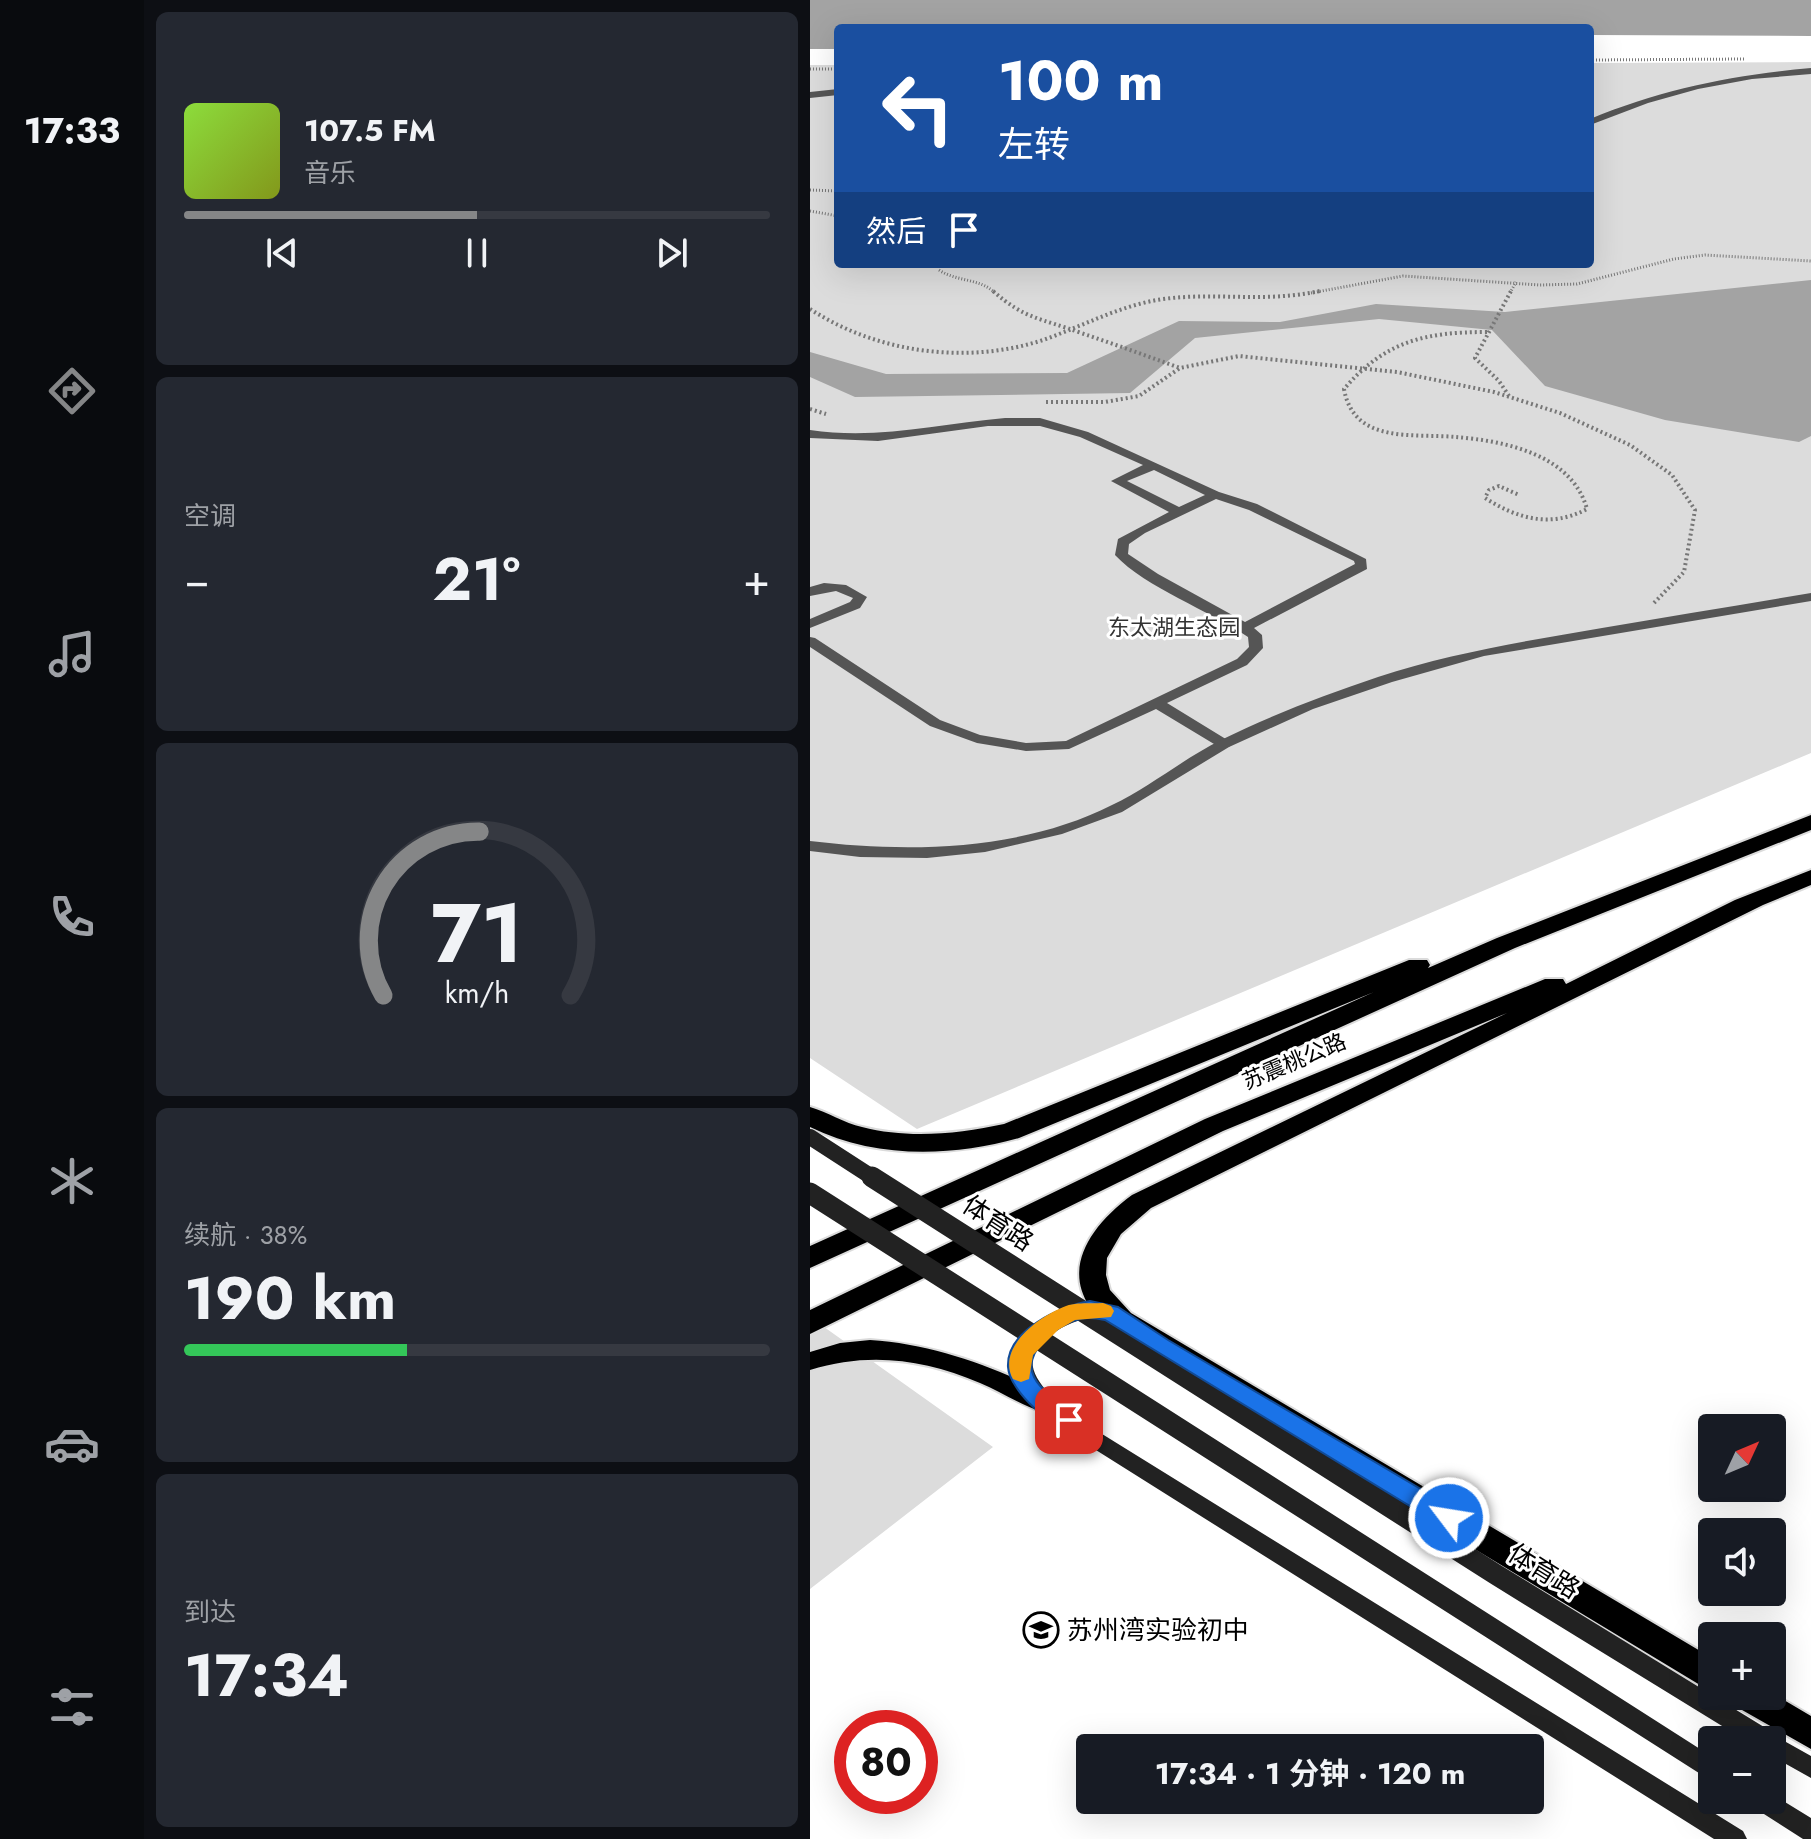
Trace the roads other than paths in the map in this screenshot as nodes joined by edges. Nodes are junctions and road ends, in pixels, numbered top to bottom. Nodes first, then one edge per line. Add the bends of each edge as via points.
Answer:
1 (1811, 71) edge
2 (834, 92) edge
3 (810, 95) edge
4 (1594, 120) edge
5 (810, 434) edge
6 (1154, 465) junction
7 (1215, 495) junction
8 (1178, 512) junction
9 (810, 592) edge
10 (1811, 597) edge
11 (810, 624) edge
12 (1245, 627) junction
13 (810, 641) edge
14 (1157, 703) junction
15 (1224, 744) junction
16 (1811, 822) edge
17 (810, 846) edge
18 (1811, 877) edge
19 (1755, 900) junction
20 (1606, 903) junction
21 (810, 1116) edge
22 (810, 1137) edge
23 (810, 1193) edge
24 (812, 1257) edge
25 (883, 1288) junction
26 (1110, 1312) junction
27 (810, 1323) edge
28 (810, 1333) edge
29 (810, 1361) edge
30 (1043, 1402) junction
31 (1698, 1667) edge
32 (1771, 1710) edge
33 (1742, 1726) edge
34 (1811, 1734) edge
35 (1786, 1753) edge
36 (1698, 1760) edge
37 (1811, 1768) edge
38 (1784, 1814) edge
39 (1811, 1831) edge
40 (1735, 1839) edge

1 - 4 street via 1665,92
2 - 3 street
5 - 6 street via 902,436 985,422 1031,421 1069,428
6 - 7 street
6 - 8 street via 1117,481
7 - 8 street
7 - 12 street via 1267,514 1360,559 1362,566
8 - 12 street via 1123,542 1121,555
9 - 11 street via 841,585 860,597 855,605
10 - 15 street via 1483,652 1308,706
12 - 14 street via 1255,635 1256,648 1242,662
13 - 14 street via 935,723 977,739 1026,747 1069,745
14 - 15 street
15 - 17 street via 1117,809 1057,831 927,853
16 - 20 highway, 苏震桃公路
18 - 19 highway, 苏震桃公路
19 - 25 highway, 苏震桃公路 via 1214,1125
19 - 26 highway via 1130,1207 1106,1232 1091,1259 1091,1285
20 - 21 highway via 1460,948 1010,1132 930,1144 860,1136
20 - 24 highway, 苏震桃公路 via 1159,1097
22 - 33 main road, 体育路, bridge
23 - 36 main road, bridge
25 - 27 highway, 苏震桃公路
25 - 28 main road
26 - 30 main road via 1071,1312 1030,1341 1019,1367 1026,1385
26 - 31 highway
29 - 30 main road via 862,1348 934,1357 988,1374
30 - 40 main road via 1121,1456
32 - 34 highway
35 - 37 main road
38 - 39 main road

